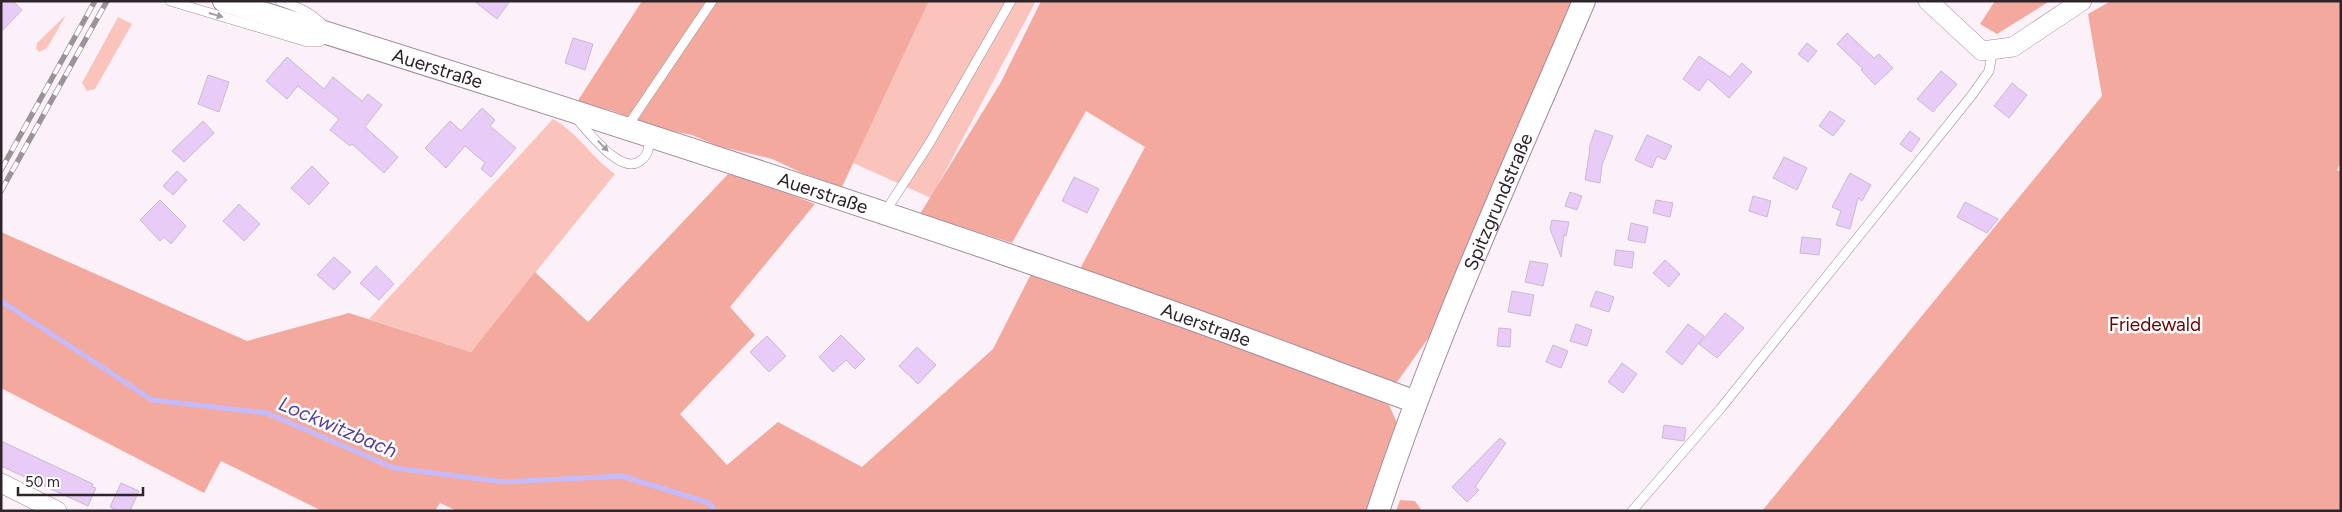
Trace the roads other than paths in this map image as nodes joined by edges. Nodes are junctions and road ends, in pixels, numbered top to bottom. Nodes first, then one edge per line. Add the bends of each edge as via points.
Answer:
1 (170, 1) edge
2 (224, 1) edge
3 (280, 1) edge
4 (712, 1) edge
5 (1011, 1) edge
6 (1584, 1) edge
7 (1928, 1) edge
8 (2082, 1) edge
9 (332, 34) junction
10 (1993, 49) junction
11 (569, 110) junction
12 (625, 129) junction
13 (649, 137) junction
14 (883, 214) junction
15 (1416, 402) junction
16 (1, 484) edge
17 (36, 506) edge
18 (57, 511) edge
19 (1378, 511) edge
20 (1632, 511) edge

1 -> 9 lane via 307,42 319,42
2 - 9 street, Auerstraße
3 - 9 lane via 316,17
4 - 12 lane
5 - 14 lane via 929,144
6 - 15 street, Spitzgrundstraße via 1475,254
7 - 10 street via 1982,51
8 - 10 street via 2013,46
9 - 11 street, Auerstraße
10 - 20 lane via 1989,71 1972,95 1721,408
11 - 12 street, Auerstraße
11 -> 13 lane via 616,159 627,165 636,164 646,156
12 - 13 street, Auerstraße
13 - 14 street, Auerstraße
14 - 15 street, Auerstraße via 1151,304
15 - 19 street, Spitzgrundstraße
16 - 17 street
17 - 18 street

